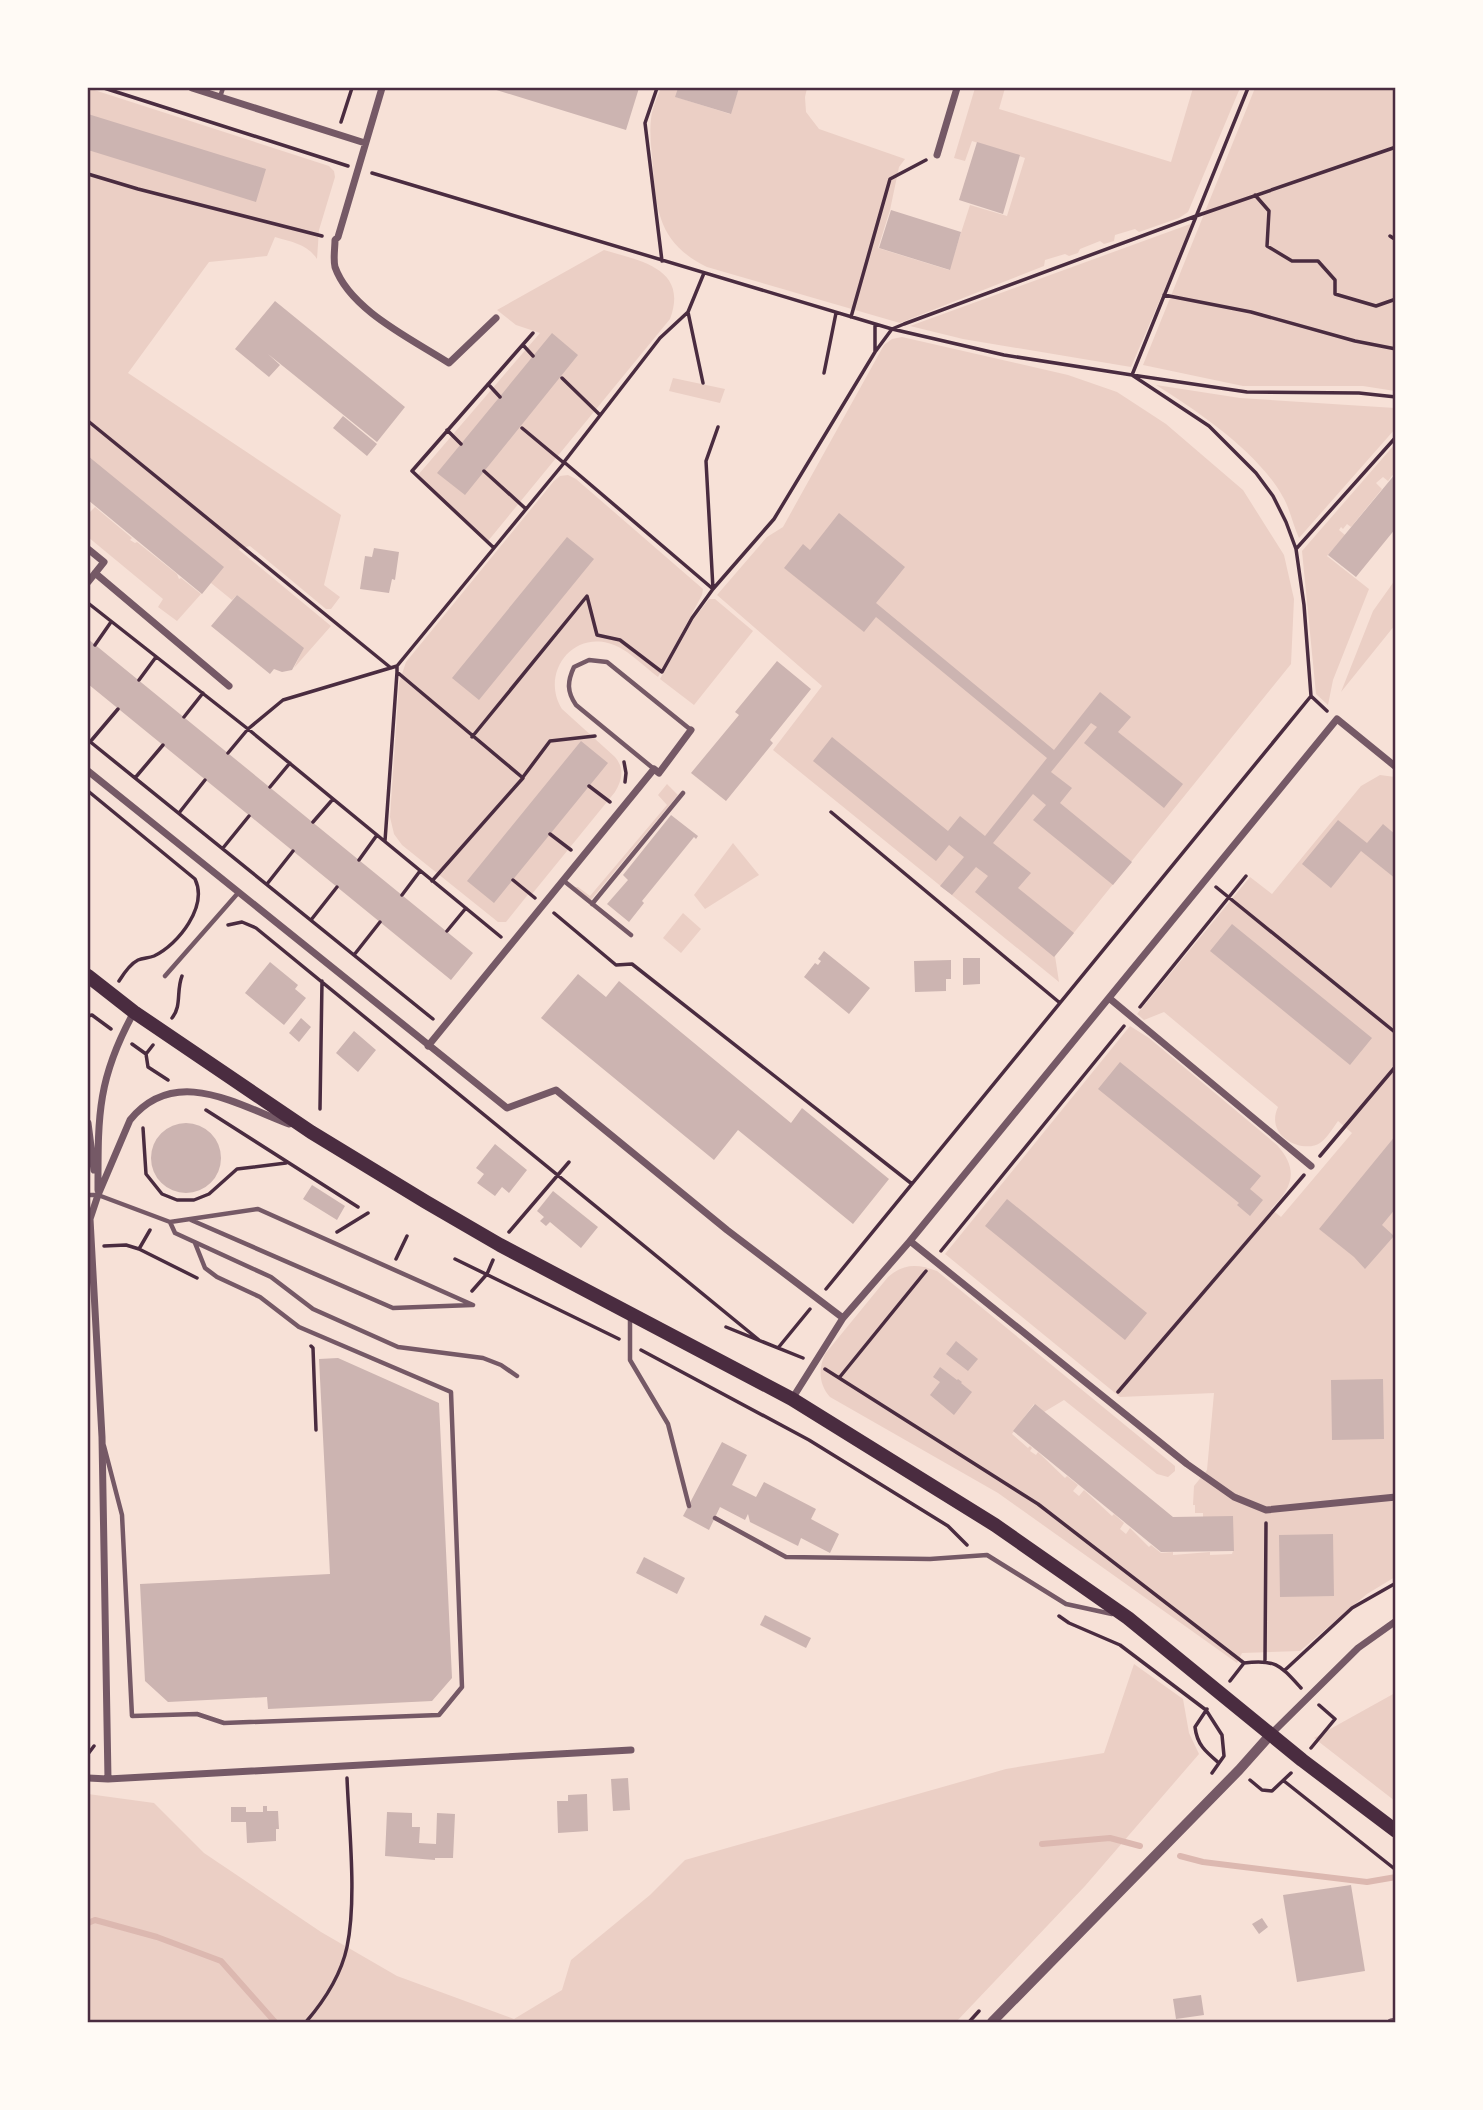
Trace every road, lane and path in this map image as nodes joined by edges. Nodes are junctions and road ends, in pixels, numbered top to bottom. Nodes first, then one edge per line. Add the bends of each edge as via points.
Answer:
1 (104, 88) edge
2 (192, 88) edge
3 (223, 88) edge
4 (352, 88) edge
5 (382, 88) edge
6 (657, 88) edge
7 (957, 88) edge
8 (1248, 88) edge
9 (220, 97) junction
10 (341, 124) dead end
11 (365, 143) junction
12 (1395, 147) edge
13 (937, 155) joint
14 (358, 169) junction
15 (88, 174) edge
16 (1255, 195) junction
17 (1196, 216) junction
18 (1390, 236) dead end
19 (335, 240) junction
20 (1395, 240) edge
21 (662, 261) junction
22 (704, 274) junction
23 (1164, 295) junction
24 (1395, 299) edge
25 (688, 312) junction
26 (836, 313) junction
27 (851, 317) junction
28 (496, 318) dead end
29 (875, 324) junction
30 (892, 329) junction
31 (533, 333) dead end
32 (523, 345) junction
33 (1395, 349) edge
34 (875, 352) junction
35 (533, 356) dead end
36 (824, 373) dead end
37 (1132, 375) junction
38 (562, 378) dead end
39 (703, 383) dead end
40 (488, 384) junction
41 (500, 397) dead end
42 (1395, 397) edge
43 (600, 415) junction
44 (88, 421) edge
45 (718, 427) dead end
46 (522, 428) dead end
47 (447, 430) junction
48 (1395, 437) edge
49 (461, 444) dead end
50 (812, 446) dead end
51 (816, 451) junction
52 (565, 463) junction
53 (484, 471) dead end
54 (526, 509) junction
55 (494, 548) junction
56 (88, 549) edge
57 (1296, 549) junction
58 (95, 573) junction
59 (88, 582) edge
60 (713, 589) junction
61 (88, 603) edge
62 (111, 622) junction
63 (95, 645) dead end
64 (156, 657) junction
65 (397, 666) junction
66 (391, 668) junction
67 (397, 673) junction
68 (139, 680) dead end
69 (229, 685) dead end
70 (203, 693) junction
71 (1311, 696) junction
72 (118, 709) dead end
73 (184, 717) dead end
74 (1337, 719) junction
75 (248, 729) junction
76 (691, 730) joint
77 (611, 733) junction
78 (472, 737) junction
79 (89, 741) edge
80 (163, 745) dead end
81 (228, 753) dead end
82 (622, 758) dead end
83 (290, 763) junction
84 (1395, 767) edge
85 (654, 769) junction
86 (88, 771) edge
87 (135, 778) junction
88 (523, 778) junction
89 (205, 780) dead end
90 (589, 786) dead end
91 (270, 787) dead end
92 (623, 787) dead end
93 (88, 791) edge
94 (683, 793) dead end
95 (617, 795) dead end
96 (333, 799) junction
97 (831, 812) dead end
98 (179, 813) junction
99 (249, 816) dead end
100 (313, 822) dead end
101 (551, 834) dead end
102 (377, 835) junction
103 (385, 842) junction
104 (223, 848) junction
105 (292, 851) dead end
106 (359, 860) dead end
107 (565, 860) dead end
108 (420, 871) junction
109 (1246, 876) dead end
110 (1206, 879) junction
111 (513, 880) dead end
112 (563, 880) junction
113 (432, 881) junction
114 (267, 884) junction
115 (337, 887) dead end
116 (541, 887) dead end
117 (238, 893) junction
118 (402, 895) dead end
119 (533, 897) junction
120 (1229, 897) junction
121 (544, 904) junction
122 (592, 904) junction
123 (527, 905) dead end
124 (466, 908) junction
125 (311, 920) junction
126 (380, 922) dead end
127 (225, 927) dead end
128 (508, 929) dead end
129 (447, 931) dead end
130 (631, 935) dead end
131 (354, 955) junction
132 (323, 961) junction
133 (183, 973) dead end
134 (88, 976) edge
135 (165, 976) dead end
136 (119, 982) dead end
137 (323, 982) junction
138 (1109, 998) junction
139 (1060, 1003) junction
140 (97, 1009) dead end
141 (134, 1012) junction
142 (90, 1016) edge
143 (1132, 1017) junction
144 (172, 1019) dead end
145 (443, 1027) junction
146 (113, 1030) dead end
147 (1395, 1033) edge
148 (130, 1042) dead end
149 (155, 1042) dead end
150 (428, 1046) junction
151 (146, 1054) junction
152 (1395, 1066) edge
153 (171, 1082) dead end
154 (196, 1107) dead end
155 (320, 1109) dead end
156 (149, 1121) dead end
157 (88, 1123) edge
158 (311, 1132) junction
159 (288, 1162) junction
160 (569, 1162) dead end
161 (1311, 1167) junction
162 (558, 1175) junction
163 (912, 1184) junction
164 (88, 1195) edge
165 (98, 1195) junction
166 (167, 1196) junction
167 (163, 1203) dead end
168 (358, 1207) dead end
169 (368, 1213) dead end
170 (190, 1219) junction
171 (170, 1222) junction
172 (514, 1224) dead end
173 (150, 1230) dead end
174 (337, 1232) dead end
175 (407, 1236) dead end
176 (910, 1241) junction
177 (195, 1242) junction
178 (92, 1246) junction
179 (139, 1249) junction
180 (396, 1259) dead end
181 (455, 1259) dead end
182 (494, 1259) dead end
183 (934, 1260) junction
184 (486, 1275) junction
185 (200, 1280) dead end
186 (472, 1292) dead end
187 (818, 1299) junction
188 (630, 1313) junction
189 (843, 1318) junction
190 (726, 1326) dead end
191 (759, 1340) junction
192 (307, 1343) dead end
193 (629, 1344) junction
194 (778, 1348) junction
195 (815, 1363) junction
196 (517, 1376) dead end
197 (839, 1378) junction
198 (792, 1399) junction
199 (1109, 1402) junction
200 (316, 1430) dead end
201 (102, 1437) junction
202 (1395, 1497) edge
203 (689, 1506) dead end
204 (1266, 1510) junction
205 (715, 1518) dead end
206 (976, 1555) junction
207 (1395, 1583) edge
208 (1057, 1615) dead end
209 (1128, 1618) junction
210 (1395, 1621) edge
211 (1265, 1660) junction
212 (1244, 1663) junction
213 (1284, 1670) junction
214 (1220, 1694) junction
215 (1309, 1697) junction
216 (1206, 1710) junction
217 (1335, 1719) dead end
218 (1271, 1734) junction
219 (631, 1750) dead end
220 (347, 1766) junction
221 (88, 1778) edge
222 (108, 1779) junction
223 (1284, 1781) dead end
224 (1395, 1831) edge
225 (1395, 1870) edge
226 (306, 2022) edge
227 (992, 2022) edge

1 - 14 path
2 - 9 street
3 - 9 lane
4 - 10 path
5 - 11 street
6 - 21 path via 645,123
7 - 13 street
8 - 17 path
9 - 11 street
11 - 14 street
12 - 16 path
13 - 27 path via 890,179
14 - 19 street
14 - 21 path
15 - 19 path
16 - 17 path
16 - 24 path via 1269,211 1267,246 1292,261 1318,261 1335,280 1335,294 1376,306
17 - 23 path
17 - 30 path
18 - 20 path
19 - 28 street via 334,264 344,286 365,308 449,363
21 - 22 path
22 - 25 path
22 - 26 path
23 - 33 path
23 - 37 path
25 - 39 path
25 - 43 path via 660,338
26 - 27 path
26 - 36 path
27 - 29 path
29 - 30 path
29 - 34 path
30 - 34 path
30 - 37 path via 1004,355
31 - 32 path
32 - 35 path
32 - 40 path
34 - 51 path
37 - 42 path via 1247,392
37 - 57 path via 1209,426 1256,473 1273,496
38 - 43 path
40 - 41 path
40 - 47 path
43 - 52 path
44 - 66 path
45 - 60 path via 706,461
46 - 52 path
47 - 49 path
47 - 55 path via 412,471
48 - 57 path
50 - 51 path
51 - 60 path via 774,519
52 - 54 path
52 - 60 path
53 - 54 path
54 - 55 path
55 - 65 path
56 - 58 street via 104,562
57 - 71 path
58 - 59 street
58 - 69 street
60 - 78 path via 662,672 620,640 597,635 587,596
61 - 62 path
62 - 63 path
62 - 64 path
64 - 68 path
64 - 70 path
65 - 66 path
65 - 67 path
66 - 75 path via 283,700
67 - 78 path
67 - 103 path
70 - 73 path
70 - 75 path
71 - 74 path
71 - 139 path
72 - 79 path
74 - 84 street
74 - 110 street
75 - 81 path
75 - 83 path
76 - 77 lane via 607,662 582,662 569,677 570,697
76 - 85 street via 659,773
77 - 85 lane
77 - 88 path via 606,742 596,736 551,741
78 - 88 path
79 - 87 path
80 - 87 path
82 - 92 path
83 - 91 path
83 - 96 path
85 - 112 street
86 - 117 street
87 - 98 path
88 - 113 path
89 - 98 path
90 - 95 path via 611,803
93 - 136 path via 199,887 198,904 180,934 153,956 136,960
94 - 122 lane
96 - 100 path
96 - 102 path
97 - 139 path
98 - 104 path
99 - 104 path
101 - 107 path via 572,851
102 - 103 path
102 - 106 path
103 - 108 path
104 - 114 path
105 - 114 path
108 - 113 path
108 - 118 path
109 - 120 path
110 - 120 path
110 - 138 street
111 - 119 path
112 - 121 street
112 - 122 lane
113 - 124 path
114 - 125 path
115 - 125 path
116 - 119 path
117 - 132 street
117 - 135 lane
119 - 121 path
119 - 123 path
120 - 143 path
120 - 147 path
121 - 145 street
121 - 163 path via 615,965 632,964
122 - 130 lane
124 - 128 path via 501,937
124 - 129 path
125 - 131 path
126 - 131 path
127 - 137 path via 242,922 256,928
131 - 145 path
132 - 137 path
132 - 150 street
133 - 144 path via 178,986 179,1010
134 - 141 main road
137 - 155 path
137 - 162 path
138 - 143 street
138 - 176 street
139 - 163 path
140 - 142 path
141 - 158 main road
141 - 165 street via 103,1086 98,1116
142 - 146 path
143 - 161 street
143 - 183 path
145 - 150 street
148 - 151 path
149 - 151 path
150 - 187 street via 506,1108 556,1090
151 - 153 path via 148,1067
152 - 161 path
154 - 159 path
156 - 166 path via 143,1128 144,1166 150,1182
157 - 165 street
158 - 165 street via 200,1092 160,1095 130,1120
158 - 188 main road via 500,1245
159 - 166 path via 237,1168 209,1194 194,1200
159 - 168 path
160 - 162 path
161 - 199 path
162 - 172 path
162 - 191 path
163 - 187 path
164 - 165 lane
165 - 171 lane
165 - 178 street via 90,1219
166 - 167 path
169 - 174 path
170 - 170 lane via 393,1308 472,1305 258,1209
170 - 171 lane
171 - 177 lane via 175,1233
173 - 179 path
175 - 180 path
176 - 183 street
176 - 189 street
177 - 196 lane via 271,1276 313,1309 398,1347 483,1358
177 - 201 lane via 205,1268 260,1297 299,1327 451,1392 462,1687 439,1715 224,1723 197,1714 132,1716 122,1516
178 - 179 path
178 - 201 street
179 - 185 path
181 - 184 path
182 - 184 path
183 - 197 path
183 - 199 street
184 - 186 path
184 - 193 path
187 - 189 street
187 - 194 path
188 - 193 lane
188 - 198 main road
189 - 195 street
190 - 191 path
191 - 194 path
192 - 200 path via 313,1348
193 - 203 lane via 630,1360 668,1424
193 - 206 path via 809,1440 948,1526
194 - 195 path
195 - 197 path
195 - 198 street
197 - 212 path via 1038,1504
198 - 209 main road via 995,1525
199 - 204 street via 1234,1497
201 - 222 street
202 - 204 street
204 - 211 path
205 - 206 lane via 786,1557 930,1559
206 - 209 lane via 987,1555 1066,1604
207 - 213 path via 1352,1608
208 - 216 path via 1119,1645
209 - 214 main road
210 - 215 street via 1358,1648
211 - 212 path
211 - 213 path
212 - 214 path
213 - 215 path
214 - 216 path
214 - 218 main road
215 - 217 path
215 - 218 street
216 - 216 path via 1222,1735 1224,1756 1219,1763 1196,1738 1195,1727
218 - 224 main road
218 - 227 street
219 - 220 street
220 - 222 street
220 - 226 path via 351,1905 347,1948 326,1999
221 - 222 street
223 - 225 path

